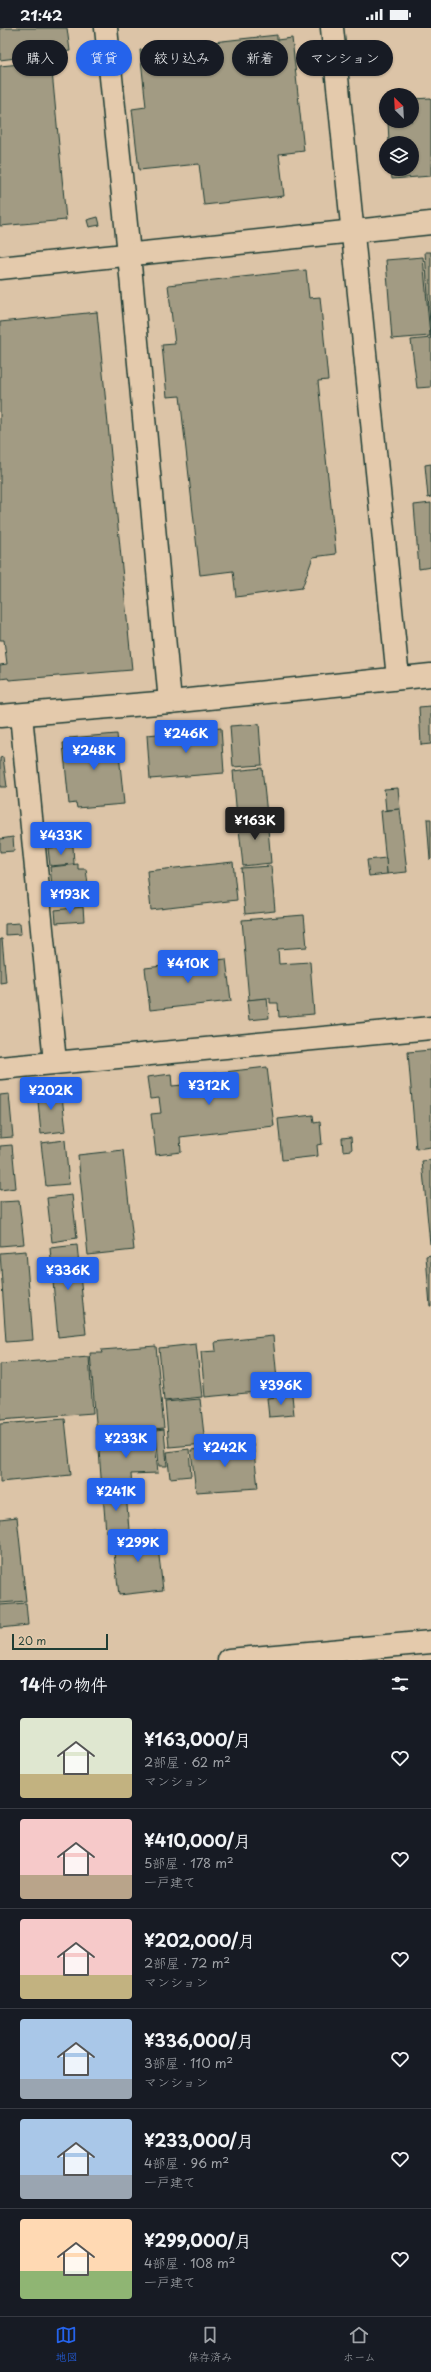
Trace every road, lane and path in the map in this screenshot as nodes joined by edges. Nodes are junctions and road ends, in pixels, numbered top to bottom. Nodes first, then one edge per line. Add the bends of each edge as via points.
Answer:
1 (106, 28) edge
2 (332, 28) edge
3 (431, 223) edge
4 (352, 231) junction
5 (129, 254) junction
6 (0, 268) edge
7 (431, 675) edge
8 (398, 678) junction
9 (170, 702) junction
10 (0, 716) edge
11 (21, 716) junction
12 (431, 1028) edge
13 (55, 1062) junction
14 (0, 1068) edge
15 (431, 1642) edge
16 (229, 1660) edge

1 - 5 street
2 - 4 street
3 - 4 street
4 - 5 street
4 - 8 street
5 - 6 street
5 - 9 street
7 - 8 street
8 - 9 street
9 - 11 street
10 - 11 street
11 - 13 street
12 - 13 street
13 - 14 street
15 - 16 street

